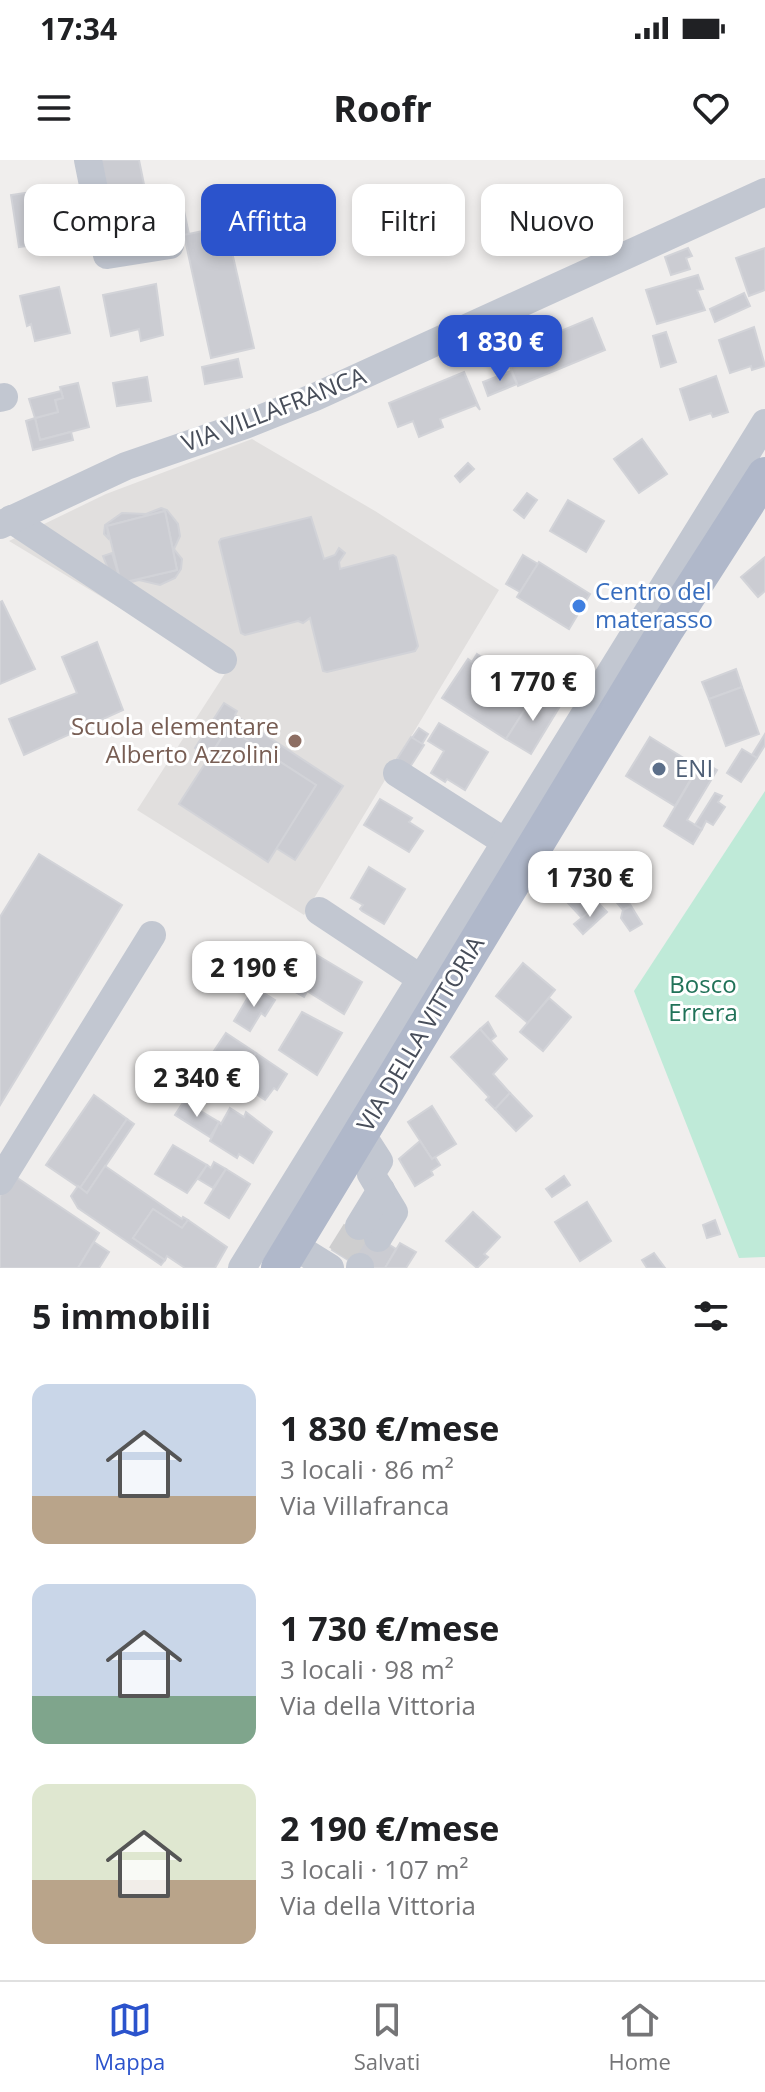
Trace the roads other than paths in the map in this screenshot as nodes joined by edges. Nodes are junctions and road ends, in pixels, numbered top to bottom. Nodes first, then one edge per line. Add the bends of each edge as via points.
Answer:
1 (88, 160) edge
2 (93, 184) edge
3 (765, 192) edge
4 (765, 423) edge
5 (765, 475) edge
6 (6, 522) edge
7 (223, 660) dead end
8 (397, 773) dead end
9 (517, 849) junction
10 (319, 911) dead end
11 (152, 935) dead end
12 (433, 987) junction
13 (361, 1133) junction
14 (0, 1181) edge
15 (369, 1232) tunnel mouth
16 (269, 1260) edge
17 (345, 1265) edge

1 - 2 street
3 - 6 street, VIA VILLAFRANCA via 290,408 126,466
4 - 9 street
5 - 9 main road, VIA DELLA VITTORIA
6 - 7 street
8 - 9 street
9 - 12 main road, VIA DELLA VITTORIA
10 - 12 street
11 - 14 street
12 - 13 main road, VIA DELLA VITTORIA
12 - 16 street
13 - 15 street via 379,1161 371,1174 394,1212
13 - 16 main road, VIA DELLA VITTORIA
16 - 17 street

